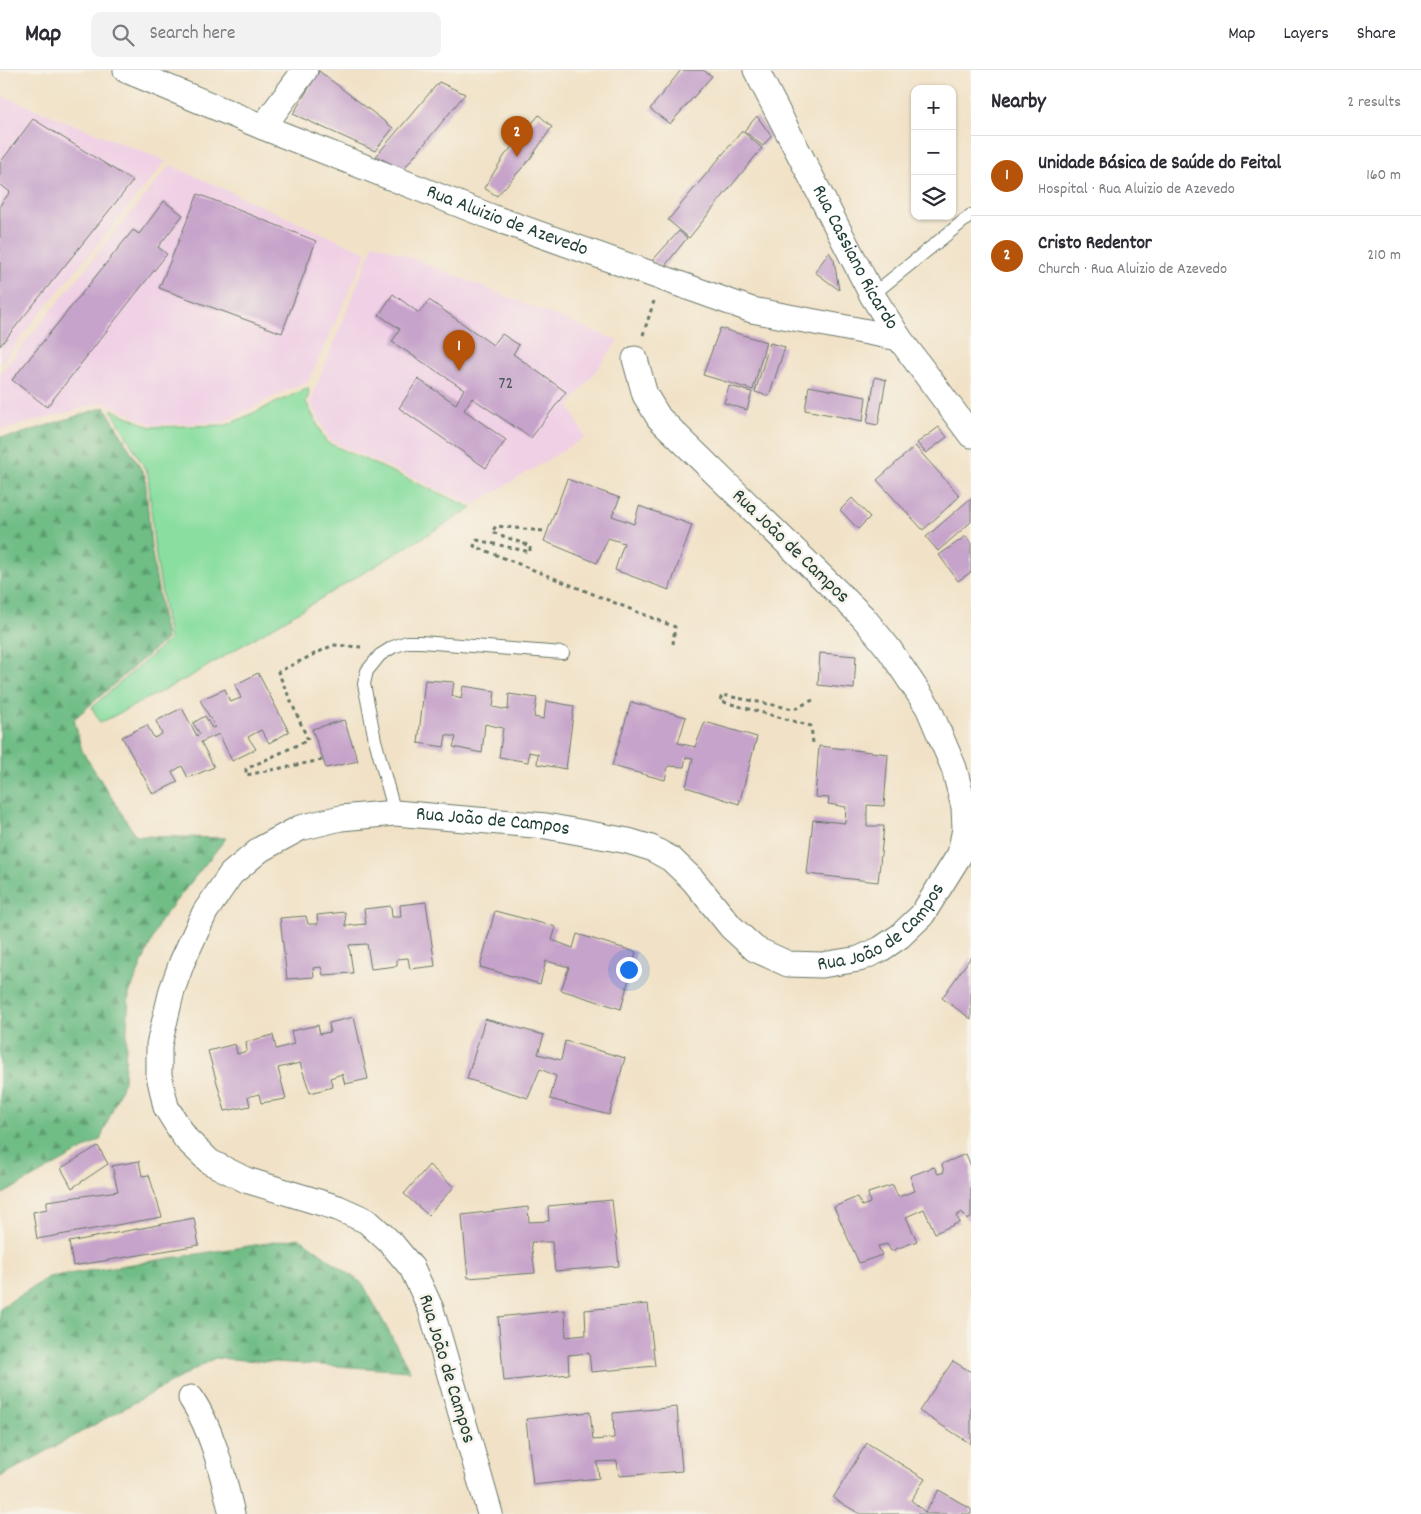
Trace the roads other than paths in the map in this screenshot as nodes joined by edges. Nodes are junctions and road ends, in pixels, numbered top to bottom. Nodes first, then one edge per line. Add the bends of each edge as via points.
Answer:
1 (126, 70) edge
2 (305, 70) edge
3 (756, 70) edge
4 (263, 127) junction
5 (971, 215) edge
6 (872, 295) junction
7 (899, 338) junction
8 (635, 360) road end
9 (971, 435) edge
10 (563, 654) dead end
11 (396, 813) junction
12 (191, 1398) dead end
13 (232, 1514) edge
14 (490, 1514) edge

1 - 4 street, Rua Aluizio de Azevedo
2 - 4 street
3 - 6 street, Rua Cassiano Ricardo
4 - 7 street, Rua Aluizio de Azevedo via 494,218 752,310
5 - 6 lane
6 - 7 street, Rua Cassiano Ricardo
7 - 9 street, Rua Cassiano Ricardo
8 - 11 street, Rua João de Campos via 645,395 659,418 863,617 928,707 954,768 964,807 965,829 960,854 922,915 881,949 859,959 822,965 788,964 755,949 730,927 693,880 671,859 651,848 546,826
10 - 11 lane, Rua João de Campos via 406,642 380,655 367,672 364,684 375,740
11 - 14 street, Rua João de Campos via 341,818 300,828 261,850 231,874 205,912 172,990 159,1045 159,1075 166,1107 186,1139 210,1162 246,1180 338,1208 368,1221 412,1268 431,1309
12 - 13 street via 210,1433

